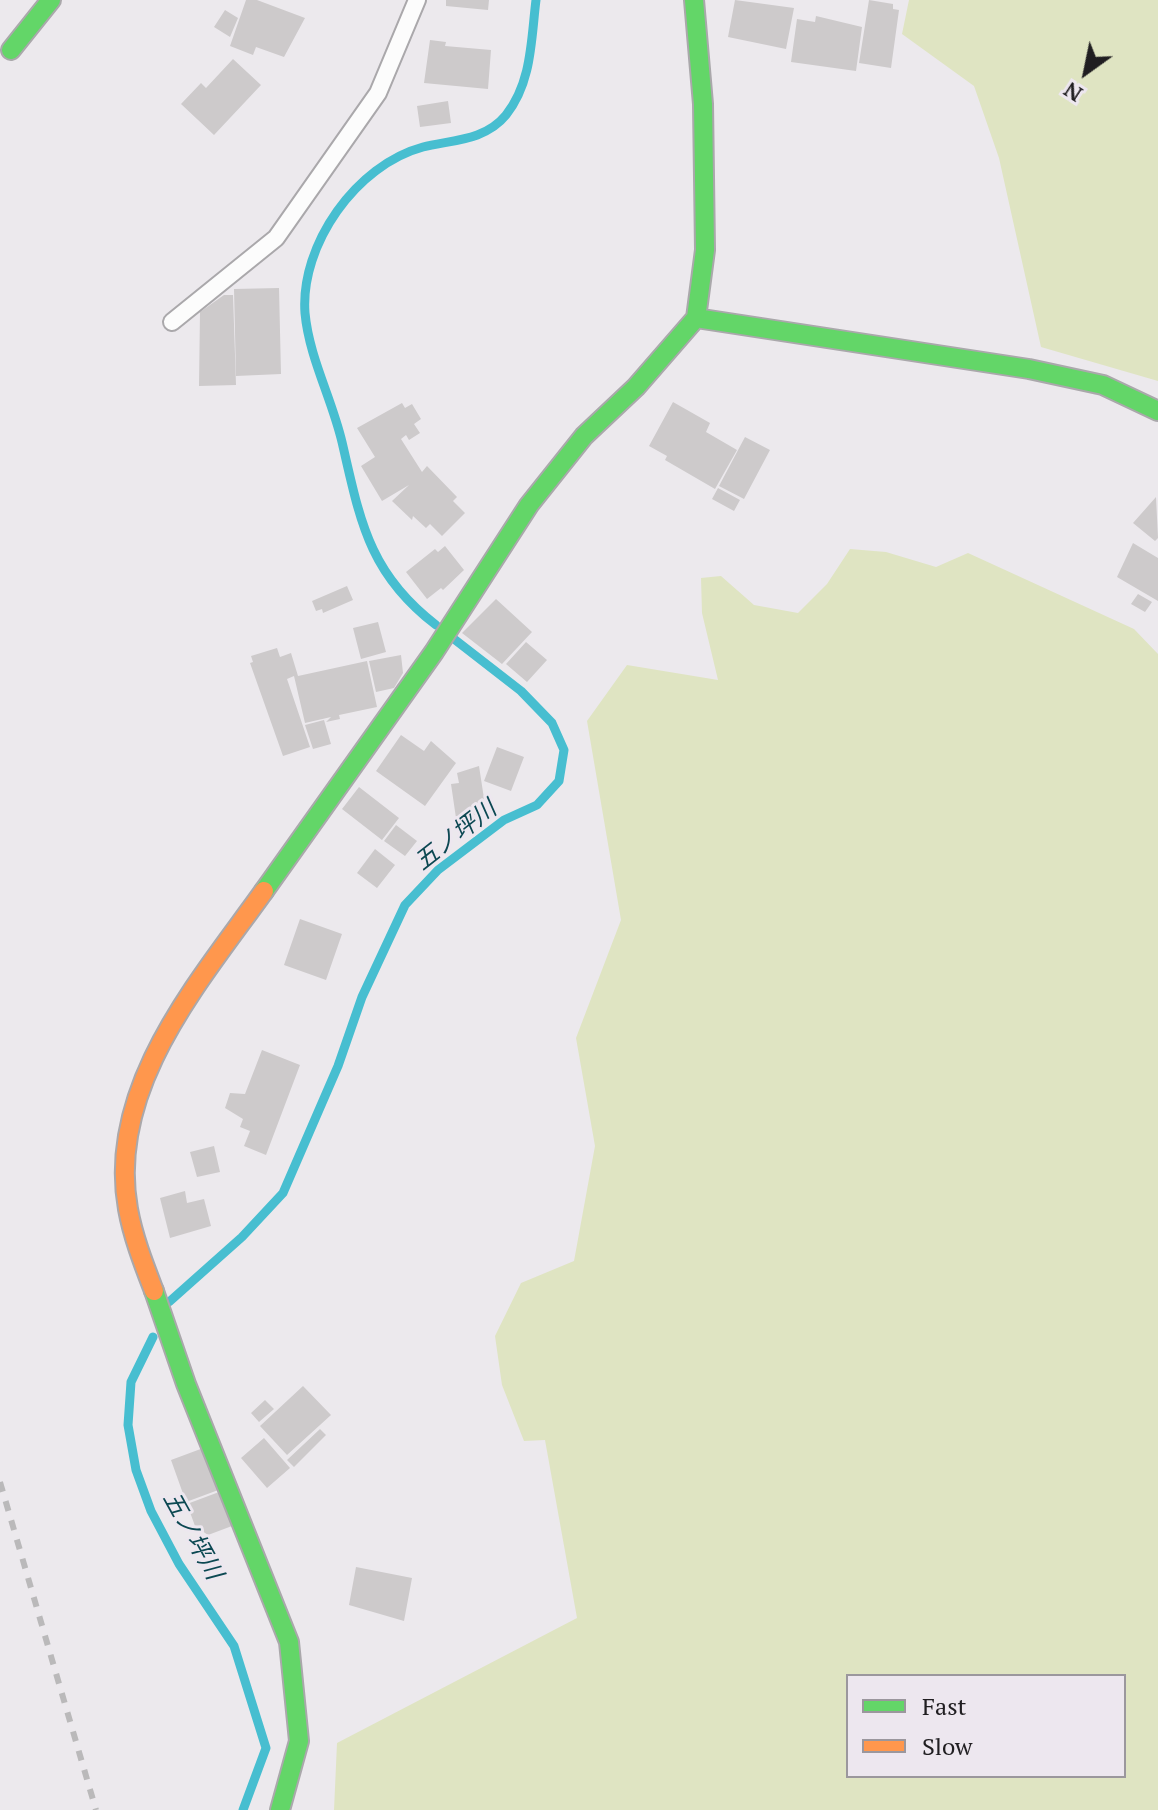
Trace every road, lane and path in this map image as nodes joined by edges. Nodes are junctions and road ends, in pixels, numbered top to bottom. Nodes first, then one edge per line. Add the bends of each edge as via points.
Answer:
1 (51, 0) edge
2 (417, 0) edge
3 (694, 0) edge
4 (6, 54) edge
5 (696, 318) junction
6 (172, 322) dead end
7 (1158, 411) edge
8 (280, 1810) edge

1 - 4 street
2 - 6 lane via 378,93 276,238
3 - 5 street via 705,221
5 - 7 street via 1029,369 1103,385
5 - 8 street via 584,436 529,505 434,652 186,1000 132,1110 126,1154 128,1208 144,1264 289,1642 299,1741

